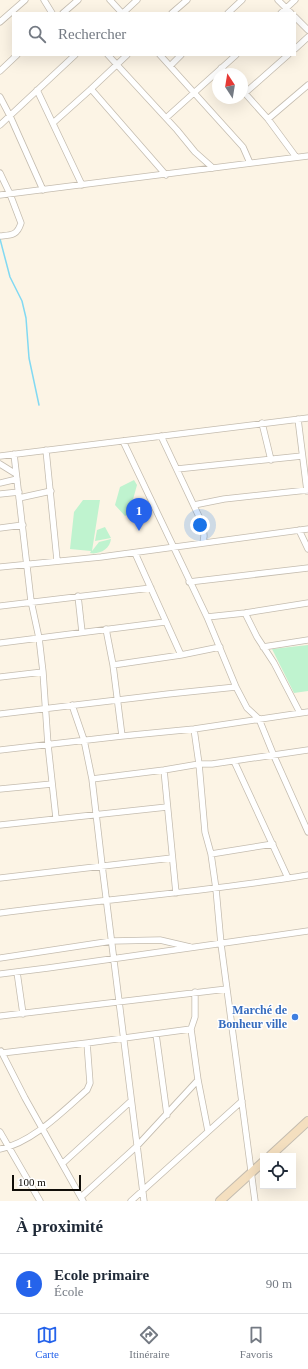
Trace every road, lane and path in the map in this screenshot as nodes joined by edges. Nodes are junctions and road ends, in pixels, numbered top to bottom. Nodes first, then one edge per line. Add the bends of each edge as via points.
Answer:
1 (25, 0) edge
2 (44, 0) edge
3 (78, 0) edge
4 (110, 0) edge
5 (137, 0) edge
6 (187, 0) edge
7 (242, 0) edge
8 (278, 0) edge
9 (295, 0) edge
10 (286, 8) junction
11 (51, 12) edge
12 (64, 12) edge
13 (121, 12) edge
14 (123, 12) edge
15 (173, 12) edge
16 (229, 12) edge
17 (282, 12) edge
18 (290, 12) edge
19 (296, 17) edge
20 (0, 22) edge
21 (308, 30) edge
22 (308, 37) edge
23 (296, 48) edge
24 (16, 56) edge
25 (74, 56) edge
26 (109, 56) edge
27 (126, 56) edge
28 (161, 56) edge
29 (180, 56) edge
30 (235, 56) edge
31 (287, 56) edge
32 (117, 65) junction
33 (170, 66) junction
34 (222, 68) edge
35 (0, 71) edge
36 (212, 76) edge
37 (308, 85) edge
38 (91, 89) junction
39 (248, 89) edge
40 (37, 90) junction
41 (193, 92) junction
42 (248, 96) edge
43 (0, 97) edge
44 (10, 116) junction
45 (166, 118) junction
46 (268, 119) junction
47 (53, 123) junction
48 (0, 125) edge
49 (308, 156) edge
50 (296, 157) junction
51 (250, 163) junction
52 (213, 168) junction
53 (0, 173) edge
54 (166, 175) junction
55 (82, 185) junction
56 (43, 190) junction
57 (10, 194) junction
58 (0, 196) edge
59 (0, 236) edge
60 (308, 418) edge
61 (298, 419) junction
62 (262, 423) junction
63 (161, 436) junction
64 (123, 441) junction
65 (46, 450) junction
66 (14, 454) junction
67 (0, 456) edge
68 (302, 456) junction
69 (271, 460) junction
70 (0, 464) edge
71 (177, 469) junction
72 (17, 477) junction
73 (0, 484) edge
74 (51, 491) junction
75 (307, 491) edge
76 (0, 494) edge
77 (19, 495) junction
78 (194, 505) junction
79 (23, 525) junction
80 (0, 528) edge
81 (308, 529) edge
82 (299, 530) junction
83 (203, 543) junction
84 (174, 547) junction
85 (308, 549) edge
86 (135, 553) junction
87 (57, 560) junction
88 (26, 563) junction
89 (0, 567) edge
90 (308, 568) edge
91 (189, 582) junction
92 (151, 588) junction
93 (78, 596) junction
94 (31, 601) junction
95 (308, 603) edge
96 (0, 606) edge
97 (245, 613) junction
98 (207, 617) junction
99 (165, 622) junction
100 (106, 629) junction
101 (82, 632) junction
102 (39, 638) junction
103 (308, 640) edge
104 (0, 643) edge
105 (220, 647) junction
106 (263, 647) junction
107 (181, 655) junction
108 (113, 665) junction
109 (43, 672) junction
110 (0, 677) edge
111 (236, 687) junction
112 (117, 700) junction
113 (72, 705) junction
114 (46, 709) junction
115 (308, 712) edge
116 (300, 713) junction
117 (0, 714) edge
118 (259, 719) junction
119 (194, 729) junction
120 (122, 736) junction
121 (84, 740) junction
122 (48, 745) junction
123 (0, 750) edge
124 (308, 750) edge
125 (274, 756) junction
126 (234, 761) junction
127 (199, 764) junction
128 (164, 770) junction
129 (92, 779) junction
130 (52, 784) junction
131 (0, 788) edge
132 (167, 806) junction
133 (96, 814) junction
134 (56, 818) junction
135 (0, 825) edge
136 (308, 832) edge
137 (273, 844) junction
138 (211, 854) junction
139 (172, 858) junction
140 (102, 865) junction
141 (308, 875) edge
142 (0, 878) edge
143 (288, 878) junction
144 (216, 889) junction
145 (176, 894) junction
146 (107, 900) junction
147 (0, 913) edge
148 (308, 931) edge
149 (112, 941) junction
150 (221, 944) junction
151 (193, 948) junction
152 (0, 958) edge
153 (114, 958) junction
154 (17, 972) junction
155 (0, 974) edge
156 (227, 989) junction
157 (194, 992) junction
158 (119, 1002) junction
159 (23, 1014) junction
160 (0, 1016) edge
161 (191, 1029) junction
162 (156, 1034) junction
163 (123, 1038) junction
164 (87, 1043) junction
165 (1, 1051) edge
166 (198, 1080) junction
167 (131, 1101) junction
168 (242, 1101) junction
169 (167, 1115) junction
170 (308, 1122) edge
171 (43, 1128) junction
172 (208, 1131) junction
173 (0, 1132) edge
174 (137, 1146) junction
175 (10, 1147) junction
176 (0, 1149) edge
177 (273, 1153) edge
178 (63, 1163) junction
179 (260, 1165) edge
180 (251, 1174) junction
181 (142, 1191) junction
182 (82, 1199) edge
183 (40, 1201) edge
184 (131, 1201) edge
185 (144, 1201) edge
186 (220, 1201) edge
187 (254, 1201) edge

1 - 20 street
2 - 11 street
3 - 12 street
4 - 13 street
5 - 14 street
6 - 15 street
7 - 16 street
8 - 10 street
9 - 10 street
10 - 17 street
10 - 18 street
19 - 21 street
22 - 23 street
24 - 35 street
25 - 40 street
26 - 32 street
27 - 32 street
28 - 33 street
29 - 33 street
30 - 34 street
31 - 39 street
32 - 38 street
32 - 45 street
33 - 41 street
36 - 41 street
37 - 46 street
38 - 47 street
38 - 54 street
40 - 44 street
40 - 47 street
41 - 45 street
41 - 51 street via 243,148
42 - 46 street
43 - 44 street
44 - 48 street
44 - 56 street
45 - 52 street via 195,152
46 - 50 street
47 - 55 street
49 - 50 street
50 - 51 street
51 - 52 street
52 - 54 street
53 - 57 street
54 - 55 street
55 - 56 street
56 - 57 street
57 - 58 street
57 - 59 street via 21,223 17,232
60 - 61 street
61 - 62 street
61 - 68 street
62 - 63 street
62 - 69 street
63 - 64 street
63 - 71 street
64 - 65 street
64 - 84 street
65 - 66 street
65 - 74 street
66 - 67 street
66 - 72 street
68 - 69 street
68 - 75 street
69 - 71 street
70 - 72 street
71 - 78 street
72 - 73 street
72 - 77 street
74 - 77 street
74 - 87 street
75 - 78 street
76 - 77 street
77 - 79 street
78 - 83 street via 203,525
79 - 80 street
79 - 88 street
81 - 82 street
82 - 83 street
82 - 85 street
83 - 84 street
84 - 86 street
84 - 91 street
86 - 87 street
86 - 92 street
87 - 88 street
88 - 89 street
88 - 94 street
90 - 91 street
91 - 98 street
92 - 93 street
92 - 99 street
93 - 94 street
93 - 101 street
94 - 96 street
94 - 102 street
95 - 97 street
97 - 98 street
97 - 106 street
98 - 105 street
99 - 100 street
99 - 107 street
100 - 101 street
100 - 108 street
101 - 102 street
102 - 104 street
102 - 109 street
103 - 106 street
105 - 107 street
105 - 111 street
106 - 116 street
107 - 108 street
108 - 112 street
109 - 110 street
109 - 114 street
111 - 112 street
111 - 118 street via 247,708
112 - 113 street
112 - 120 street
113 - 114 street
113 - 121 street
114 - 117 street
114 - 122 street
115 - 116 street
116 - 118 street
118 - 119 street
118 - 125 street
119 - 120 street
119 - 127 street
120 - 121 street
121 - 122 street
121 - 129 street
122 - 123 street
122 - 130 street
124 - 125 street
125 - 126 street
125 - 136 street
126 - 127 street
126 - 137 street
127 - 128 street
127 - 138 street via 205,832
128 - 129 street
128 - 132 street
129 - 133 street
130 - 131 street
130 - 134 street
132 - 133 street
132 - 139 street
133 - 134 street
133 - 140 street
134 - 135 street
137 - 138 street
137 - 143 street
138 - 144 street
139 - 140 street
139 - 145 street
140 - 142 street
140 - 146 street
141 - 143 street
143 - 144 street
144 - 145 street
144 - 150 street
145 - 146 street
146 - 147 street
146 - 149 street
148 - 150 street
149 - 151 street via 160,940
149 - 152 street
149 - 153 street
150 - 151 street
150 - 156 street
151 - 153 street
153 - 154 street
153 - 158 street
154 - 155 street
154 - 159 street
156 - 157 street
156 - 168 street
157 - 158 street
157 - 161 street via 195,1016
158 - 159 street
158 - 163 street
159 - 160 street
161 - 162 street
161 - 166 street
162 - 163 street
162 - 169 street
163 - 164 street
163 - 167 street
164 - 165 street
164 - 171 street via 90,1083 87,1090
165 - 171 street
166 - 169 street
166 - 172 street
167 - 174 street
167 - 178 street
168 - 172 street
168 - 180 street
169 - 174 street
170 - 177 street
171 - 175 street
171 - 178 street
172 - 181 street
173 - 175 street
174 - 181 street
174 - 182 street
175 - 176 street
175 - 183 street
178 - 182 street
179 - 180 street
180 - 186 street
180 - 187 street
181 - 184 street
181 - 185 street

